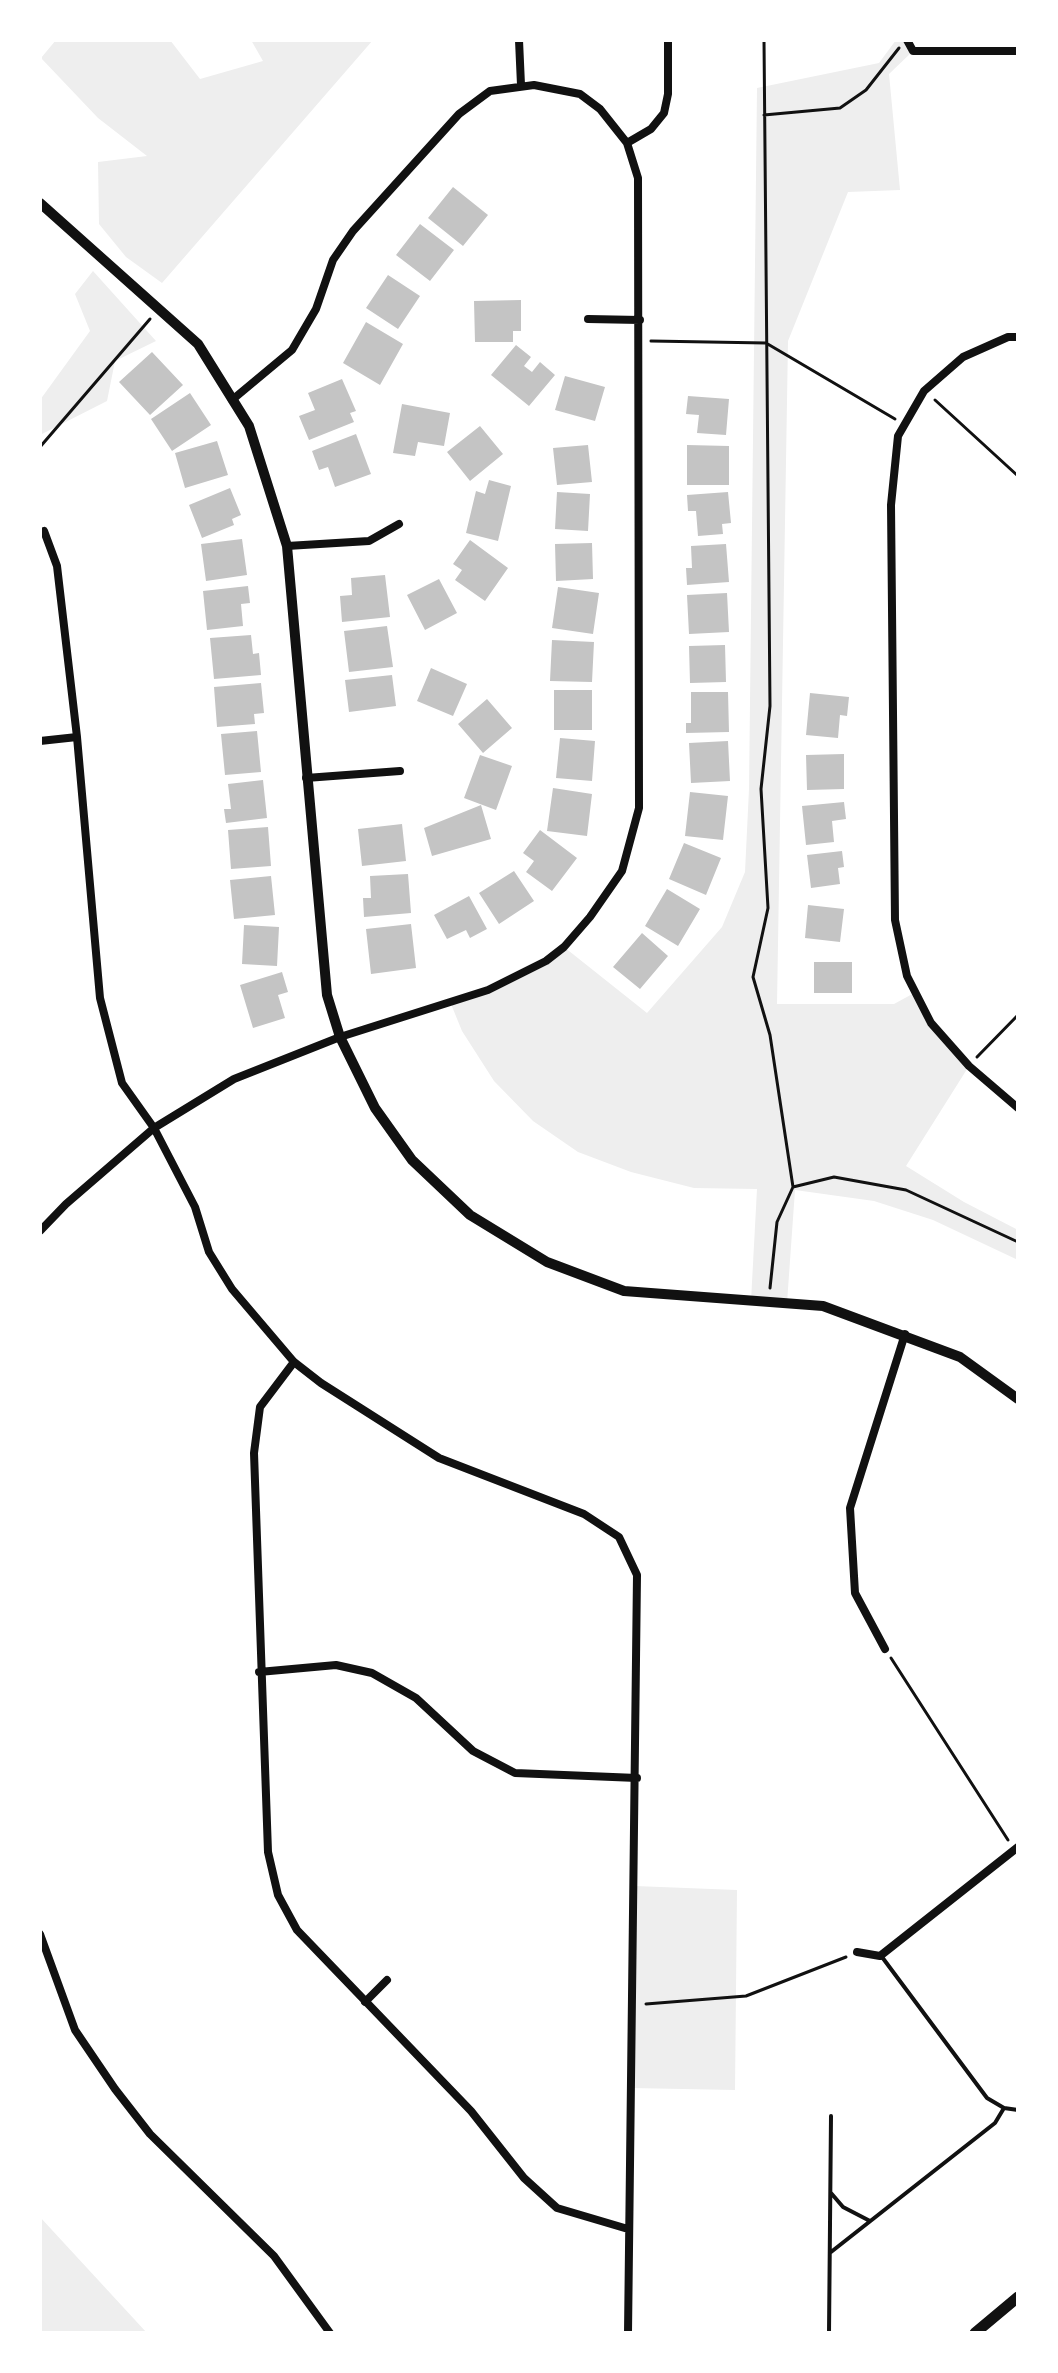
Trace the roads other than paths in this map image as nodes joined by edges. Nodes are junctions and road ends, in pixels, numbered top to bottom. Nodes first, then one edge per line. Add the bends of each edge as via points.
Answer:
1 (519, 40) edge
2 (668, 40) edge
3 (906, 40) edge
4 (1018, 51) edge
5 (521, 85) junction
6 (627, 143) junction
7 (40, 203) edge
8 (588, 319) dead end
9 (640, 320) junction
10 (1018, 337) edge
11 (232, 400) junction
12 (399, 524) dead end
13 (44, 531) dead end
14 (287, 546) junction
15 (77, 737) junction
16 (40, 741) edge
17 (400, 771) dead end
18 (306, 778) junction
19 (340, 1037) junction
20 (1018, 1108) edge
21 (154, 1128) junction
22 (40, 1231) edge
23 (905, 1334) junction
24 (294, 1362) junction
25 (1018, 1399) edge
26 (885, 1649) road end
27 (259, 1672) junction
28 (637, 1778) junction
29 (1016, 1849) edge
30 (40, 1934) edge
31 (857, 1952) road end
32 (880, 1956) junction
33 (387, 1980) dead end
34 (365, 2002) junction
35 (1004, 2108) junction
36 (1018, 2110) edge
37 (831, 2116) dead end
38 (831, 2193) junction
39 (870, 2221) junction
40 (628, 2229) junction
41 (831, 2252) junction
42 (1018, 2297) edge
43 (330, 2333) edge
44 (628, 2333) edge
45 (829, 2333) edge
46 (975, 2333) edge

1 - 5 street
2 - 6 street via 664,113 651,129
3 - 4 street via 913,51
5 - 6 street via 580,94 600,109
5 - 11 street via 490,91 459,114 339,250 316,309 292,350
6 - 9 street via 638,178
7 - 11 street via 198,344
8 - 9 street
9 - 19 street via 639,808 622,871 590,917 546,961 488,990
10 - 20 street via 963,357 924,391 898,436 891,505 895,920 907,976 931,1023 969,1066
11 - 14 street via 249,426
12 - 14 street via 369,541
13 - 15 street via 57,566
14 - 18 street
15 - 16 street
15 - 21 street via 100,998 122,1083
17 - 18 street
18 - 19 street via 319,940
19 - 21 street via 234,1079
19 - 23 street via 375,1108 412,1160 470,1215 547,1262 624,1291 823,1306
21 - 22 street
21 - 24 street via 195,1207 209,1252 232,1289
23 - 25 street via 960,1357
23 - 26 street via 850,1508 855,1593
24 - 27 street via 260,1407 254,1453
24 - 28 street via 439,1458 584,1514 619,1537 637,1575
27 - 28 street via 336,1665 372,1673 416,1698 473,1751 515,1773
27 - 34 street via 268,1852 278,1895 297,1930
28 - 40 street
29 - 32 street
30 - 43 street via 75,2030 115,2089 150,2134 274,2256
31 - 32 street
32 - 35 lane via 987,2098
33 - 34 street
34 - 40 street via 557,2208
35 - 36 lane
35 - 39 lane via 995,2123
37 - 38 lane
38 - 39 lane via 843,2207
38 - 41 lane
39 - 41 lane
40 - 44 street
41 - 45 lane
42 - 46 main road

